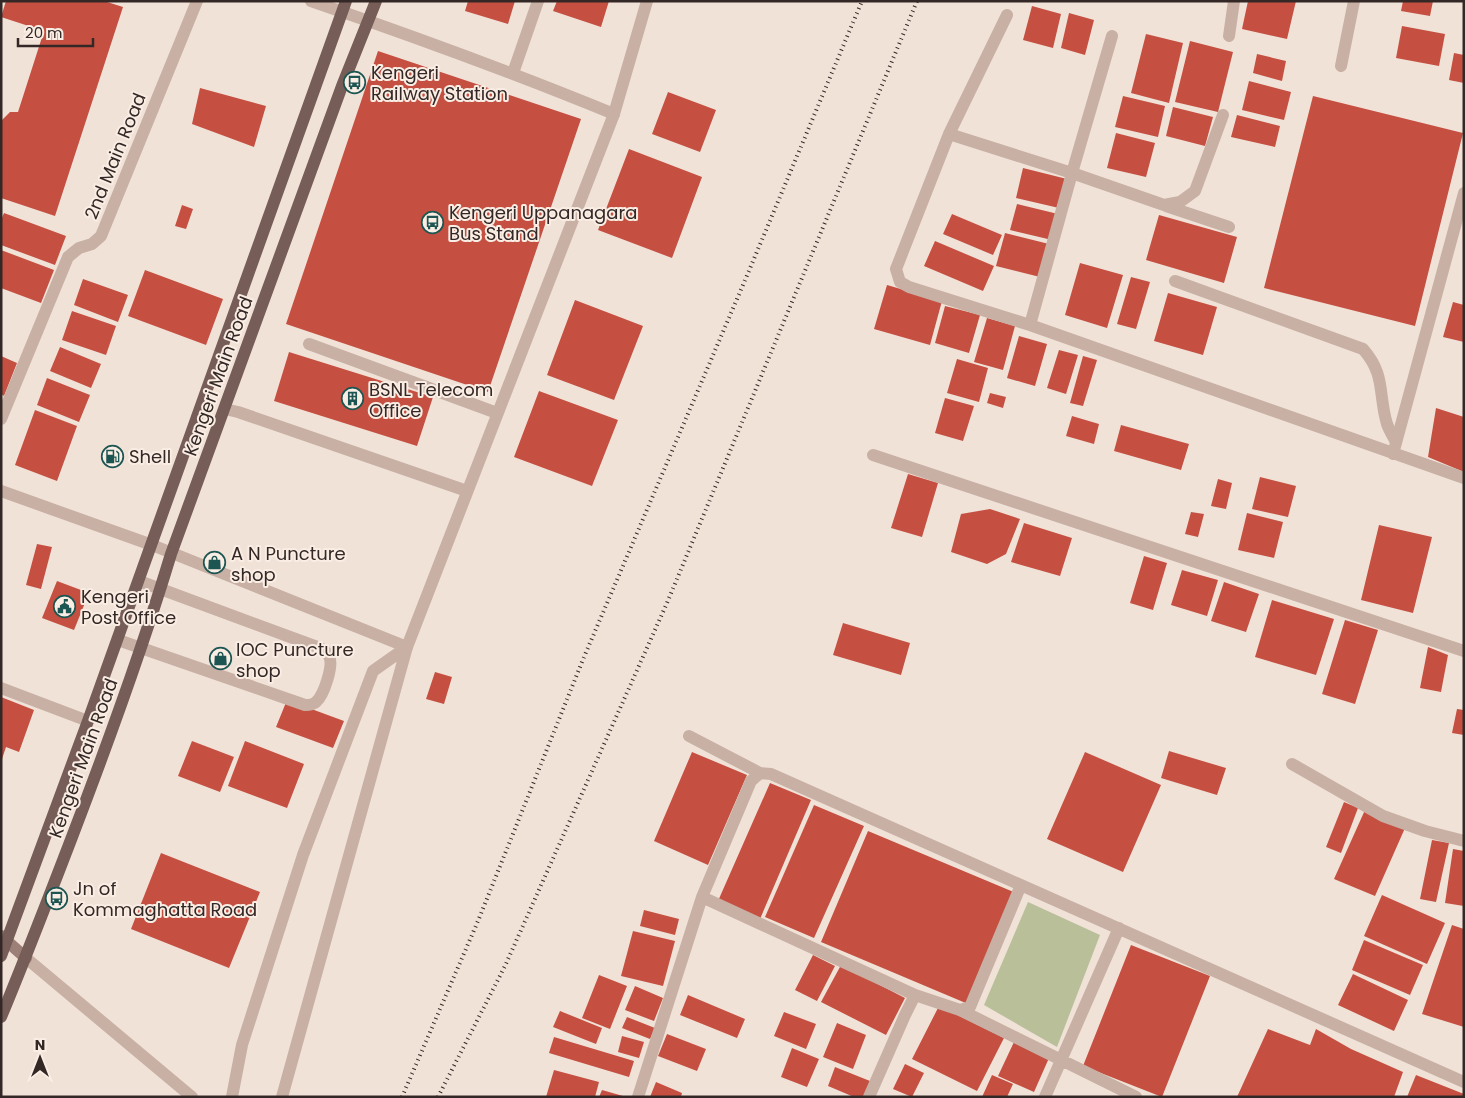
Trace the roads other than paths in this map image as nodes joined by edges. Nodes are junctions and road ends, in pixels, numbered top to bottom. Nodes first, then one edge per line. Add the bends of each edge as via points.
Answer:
1 (197, 1) edge
2 (311, 1) edge
3 (376, 1) edge
4 (538, 1) edge
5 (647, 1) edge
6 (1234, 1) edge
7 (1354, 1) edge
8 (344, 7) edge
9 (1007, 15) dead end
10 (369, 20) junction
11 (1112, 36) dead end
12 (1228, 36) dead end
13 (1341, 66) dead end
14 (513, 73) junction
15 (614, 114) junction
16 (1223, 114) dead end
17 (949, 134) junction
18 (1072, 173) junction
19 (1464, 193) edge
20 (1164, 205) junction
21 (1229, 227) dead end
22 (1175, 281) dead end
23 (1030, 325) junction
24 (308, 344) dead end
25 (224, 409) junction
26 (497, 413) junction
27 (1, 419) edge
28 (1394, 448) junction
29 (873, 455) dead end
30 (1464, 478) edge
31 (1, 491) edge
32 (467, 491) junction
33 (152, 545) junction
34 (171, 554) junction
35 (139, 580) junction
36 (160, 588) junction
37 (118, 640) junction
38 (407, 647) junction
39 (141, 648) junction
40 (1464, 651) edge
41 (1, 688) edge
42 (88, 722) junction
43 (689, 736) dead end
44 (1292, 764) dead end
45 (760, 773) junction
46 (1464, 841) edge
47 (1021, 885) junction
48 (702, 897) junction
49 (1119, 928) junction
50 (4, 938) edge
51 (1, 956) edge
52 (26, 958) junction
53 (915, 995) junction
54 (960, 1010) junction
55 (1, 1017) edge
56 (1061, 1060) junction
57 (1464, 1082) edge
58 (192, 1097) edge
59 (232, 1097) edge
60 (282, 1097) edge
61 (638, 1097) edge
62 (869, 1097) edge
63 (1045, 1097) edge
64 (1136, 1097) edge

1 - 27 street, 2nd Main Road via 101,236 68,257
2 - 8 street
3 - 10 main road, Kengeri Main Road
4 - 14 street
5 - 15 street
6 - 12 street
7 - 13 street
8 - 10 street
8 - 33 main road, Kengeri Main Road
9 - 17 street
10 - 14 street
10 - 25 main road, Kengeri Main Road
11 - 18 street
14 - 15 street
15 - 26 street
16 - 20 street via 1195,191 1180,202
17 - 18 street
17 - 23 street via 896,269 900,282 909,288
18 - 20 street
18 - 23 street
19 - 28 street
20 - 21 street
22 - 28 street via 1363,349 1380,377
23 - 28 street
24 - 26 street
25 - 32 street
25 - 34 main road, Kengeri Main Road
26 - 32 street
28 - 30 street
29 - 40 street
31 - 33 street
32 - 38 street
33 - 34 street
33 - 35 main road, Kengeri Main Road
34 - 36 main road, Kengeri Main Road
34 - 38 street
35 - 36 street
35 - 37 main road, Kengeri Main Road
36 - 39 main road, Kengeri Main Road
36 - 39 street via 326,651 331,664 327,683 318,701 305,705
37 - 39 street
37 - 42 main road, Kengeri Main Road
38 - 59 street via 373,671 303,855 242,1045
38 - 60 street
39 - 52 main road, Kengeri Main Road
41 - 42 street
42 - 50 main road, Kengeri Main Road
43 - 45 street
44 - 46 street via 1383,816
45 - 47 street via 771,774
45 - 48 street via 751,781
47 - 49 street
47 - 54 street via 970,1007
48 - 53 street
48 - 61 street
49 - 56 street
49 - 57 street
50 - 51 main road, Kengeri Main Road
50 - 52 main road
52 - 55 main road, Kengeri Main Road
52 - 58 street
53 - 54 street
53 - 62 street
54 - 56 street
56 - 63 street
56 - 64 street

